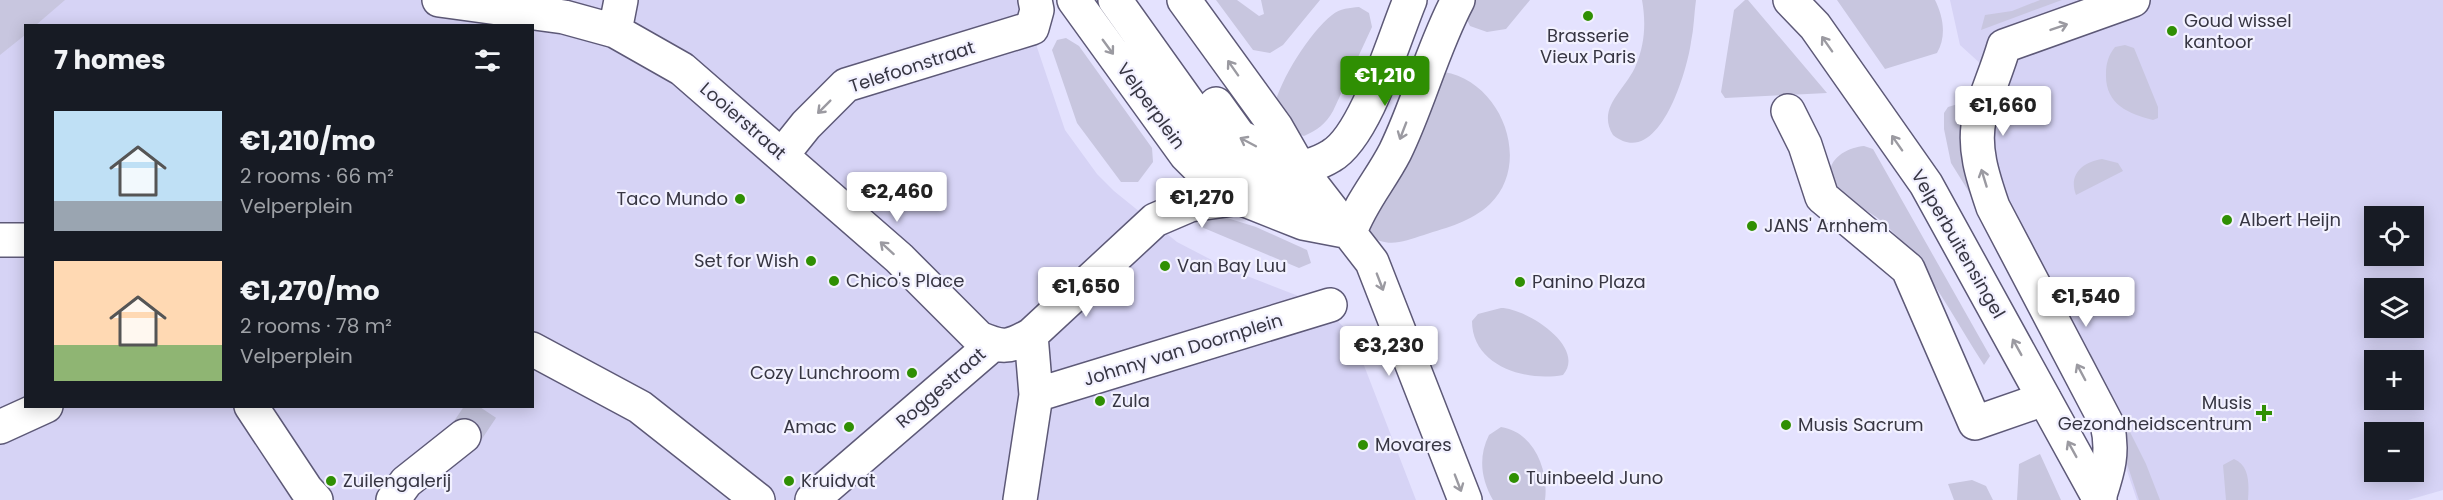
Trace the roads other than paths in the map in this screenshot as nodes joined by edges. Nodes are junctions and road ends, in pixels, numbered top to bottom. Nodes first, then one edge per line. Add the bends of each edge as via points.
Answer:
1 (439, 0) edge
2 (1074, 0) edge
3 (1115, 0) edge
4 (1142, 0) edge
5 (1184, 0) edge
6 (1410, 0) edge
7 (1458, 0) edge
8 (1790, 0) edge
9 (2133, 0) edge
10 (1034, 14) edge
11 (618, 16) edge
12 (1788, 111) dead end
13 (782, 155) junction
14 (1300, 169) junction
15 (1242, 180) junction
16 (1350, 232) junction
17 (0, 240) edge
18 (24, 240) edge
19 (1330, 305) dead end
20 (1031, 335) junction
21 (993, 344) junction
22 (534, 350) edge
23 (1036, 395) junction
24 (2044, 399) junction
25 (41, 408) edge
26 (252, 408) edge
27 (0, 427) edge
28 (464, 436) tunnel mouth
29 (2100, 499) edge
30 (316, 500) edge
31 (393, 500) edge
32 (758, 500) edge
33 (812, 500) edge
34 (1020, 500) edge
35 (1465, 500) edge

1 - 11 street, Looierstraat via 564,17
2 -> 15 street, Velperplein via 1186,155 1213,182
3 - 15 street, Velperplein
14 -> 4 street via 1239,136
14 -> 5 street via 1276,127
6 - 14 street via 1355,131 1333,155
7 -> 16 street via 1442,30 1394,153 1360,207
24 -> 8 street, Velperbuitensingel via 1926,184 1815,26
29 -> 9 street, Velperbuitensingel via 2112,445 2107,424 2005,232 1981,169 1978,135 1980,117 2004,46
10 -> 13 street, Telefoonstraat via 846,85
11 - 13 street, Looierstraat
12 - 24 street via 1805,144 1822,197 1908,269 1975,423
21 -> 13 street, Looierstraat via 979,338 898,258
14 - 15 street
14 - 16 street
15 - 16 street
15 - 20 street, Roggestraat via 1155,220
16 -> 35 street via 1372,262
17 - 18 street
19 - 23 street, Johnny van Doornplein
20 - 21 street, Roggestraat via 1006,347
20 - 23 street
21 - 33 street, Roggestraat
22 - 32 street via 640,407
23 - 34 street
29 -> 24 street, Velperbuitensingel
25 - 27 street
26 - 30 street
28 - 31 street via 406,482

